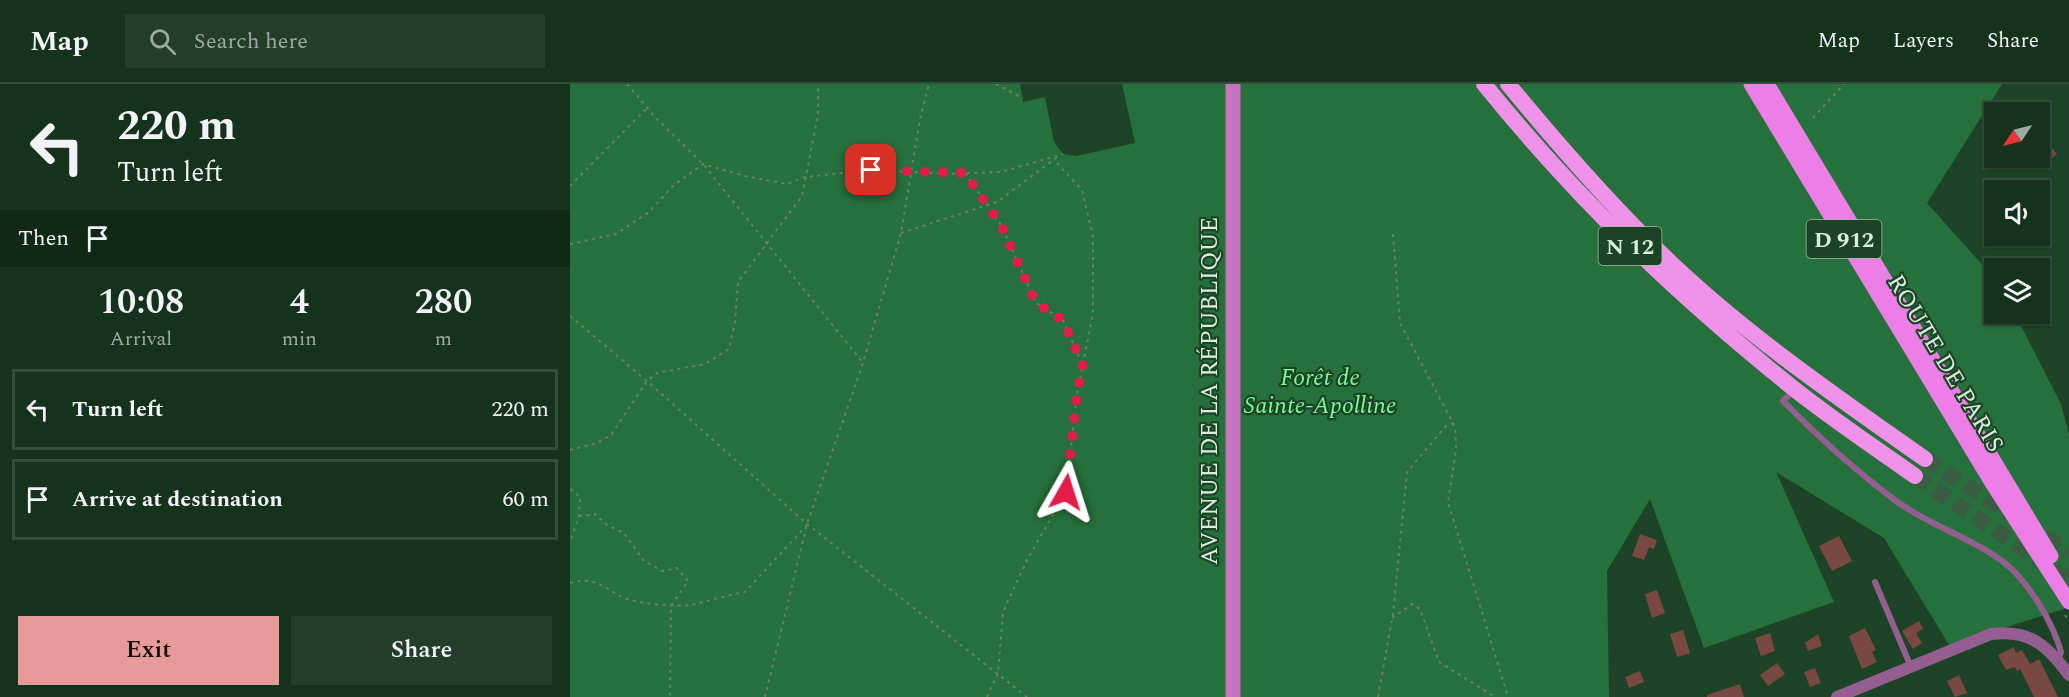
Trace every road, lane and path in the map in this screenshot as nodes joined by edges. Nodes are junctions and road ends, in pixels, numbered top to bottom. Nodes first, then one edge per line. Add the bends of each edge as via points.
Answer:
1 (627, 84) edge
2 (818, 84) edge
3 (929, 84) edge
4 (996, 84) edge
5 (1233, 84) edge
6 (1484, 84) edge
7 (1508, 84) edge
8 (1750, 84) edge
9 (1767, 84) edge
10 (1844, 84) edge
11 (1023, 98) dead end
12 (647, 108) junction
13 (1813, 118) dead end
14 (1054, 160) junction
15 (703, 164) junction
16 (911, 173) junction
17 (965, 173) junction
18 (805, 177) junction
19 (570, 186) edge
20 (987, 205) junction
21 (901, 233) junction
22 (1393, 234) dead end
23 (570, 244) edge
24 (768, 244) junction
25 (570, 316) edge
26 (863, 363) junction
27 (1083, 366) junction
28 (647, 381) junction
29 (1795, 389) junction
30 (1454, 423) junction
31 (570, 450) edge
32 (1924, 459) tunnel mouth
33 (1915, 476) tunnel mouth
34 (570, 489) edge
35 (579, 516) junction
36 (807, 524) junction
37 (570, 542) edge
38 (1875, 582) dead end
39 (570, 583) edge
40 (2069, 587) edge
41 (2069, 602) edge
42 (671, 606) junction
43 (1392, 618) junction
44 (2058, 661) junction
45 (1911, 667) junction
46 (998, 673) junction
47 (2069, 675) edge
48 (670, 697) edge
49 (765, 697) edge
50 (987, 697) edge
51 (1027, 697) edge
52 (1233, 697) edge
53 (1378, 697) edge
54 (1495, 697) edge
55 (1508, 697) edge
56 (1837, 697) edge

1 - 12 path
2 - 18 path via 818,115
3 - 16 path
4 - 11 path
5 - 52 main road, AVENUE DE LA RÉPUBLIQUE
6 - 29 highway, N 12 via 1606,223 1672,285
7 - 32 highway, N 12 via 1670,262 1803,373
8 - 41 main road, ROUTE DE PARIS / D 912
9 - 40 main road, ROUTE DE PARIS / D 912
10 - 13 path
12 - 15 path
12 - 19 path
14 - 17 path via 1063,154 1001,172
14 - 20 path via 997,202
14 - 27 path via 1082,190 1093,236 1093,313
15 - 18 path via 787,184
15 - 23 path via 674,185 649,212 616,234
15 - 24 path
16 - 17 path
16 - 18 path via 871,170
16 - 21 path
17 - 20 path
18 - 24 path via 802,196
20 - 21 path
20 - 27 path via 1001,225 1036,303 1063,320
21 - 26 path
22 - 30 path via 1400,323
24 - 26 path
24 - 28 path via 738,282 729,349 705,364 657,374
25 - 28 path
26 - 36 path
27 - 46 path via 1066,492 1003,612
28 - 31 path via 611,435
28 - 36 path
29 - 33 highway, N 12
29 - 44 lane via 1783,401 1871,481 1921,517 2008,565 2049,620 2061,652
30 - 43 path via 1446,426 1407,472
30 - 55 path via 1456,450 1448,502
34 - 35 path via 580,497
35 - 37 path
35 - 42 path via 595,514 624,533 644,561 663,571 677,568 688,581
36 - 42 path via 745,592
36 - 46 path
36 - 49 path
38 - 45 lane
39 - 42 path via 604,584 628,599
42 - 48 path
43 - 53 path
43 - 54 path via 1412,604 1420,609 1439,662
44 - 45 street via 2032,639 2013,631 1991,634
44 - 47 street
45 - 56 street
46 - 50 path
46 - 51 path

